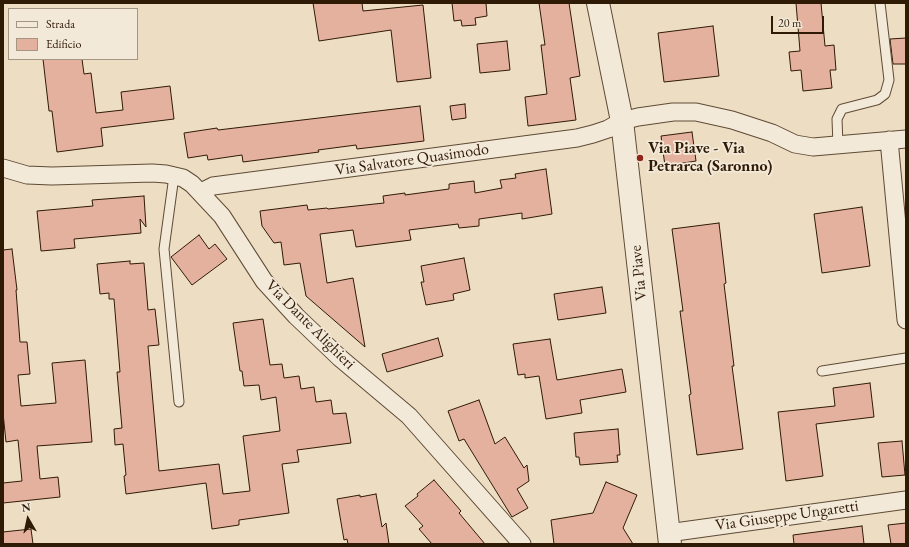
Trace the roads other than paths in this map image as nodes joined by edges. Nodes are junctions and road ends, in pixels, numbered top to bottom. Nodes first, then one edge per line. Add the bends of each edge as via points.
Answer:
1 (598, 3) edge
2 (880, 3) edge
3 (622, 121) junction
4 (906, 139) edge
5 (889, 140) junction
6 (838, 145) junction
7 (3, 168) edge
8 (174, 176) junction
9 (201, 192) junction
10 (906, 320) edge
11 (906, 358) edge
12 (822, 371) dead end
13 (179, 402) dead end
14 (906, 500) edge
15 (669, 538) edge
16 (522, 544) edge

1 - 3 street, Via Piave
2 - 6 lane via 888,80 885,94 877,100 842,109 837,119
3 - 6 street, Via Salvatore Quasimodo via 654,114 696,112 732,120 772,133 795,144 813,147
3 - 9 street, Via Salvatore Quasimodo via 608,129 577,138 213,186
3 - 15 street, Via Piave
4 - 5 street, Via Salvatore Quasimodo
5 - 6 street, Via Salvatore Quasimodo
5 - 10 street
7 - 8 street, Via Dante Alighieri via 27,175
8 - 9 street, Via Dante Alighieri via 182,178
8 - 13 lane via 164,249
9 - 16 street, Via Dante Alighieri via 222,216 264,281 340,358 409,416
11 - 12 lane
14 - 15 street, Via Giuseppe Ungaretti

